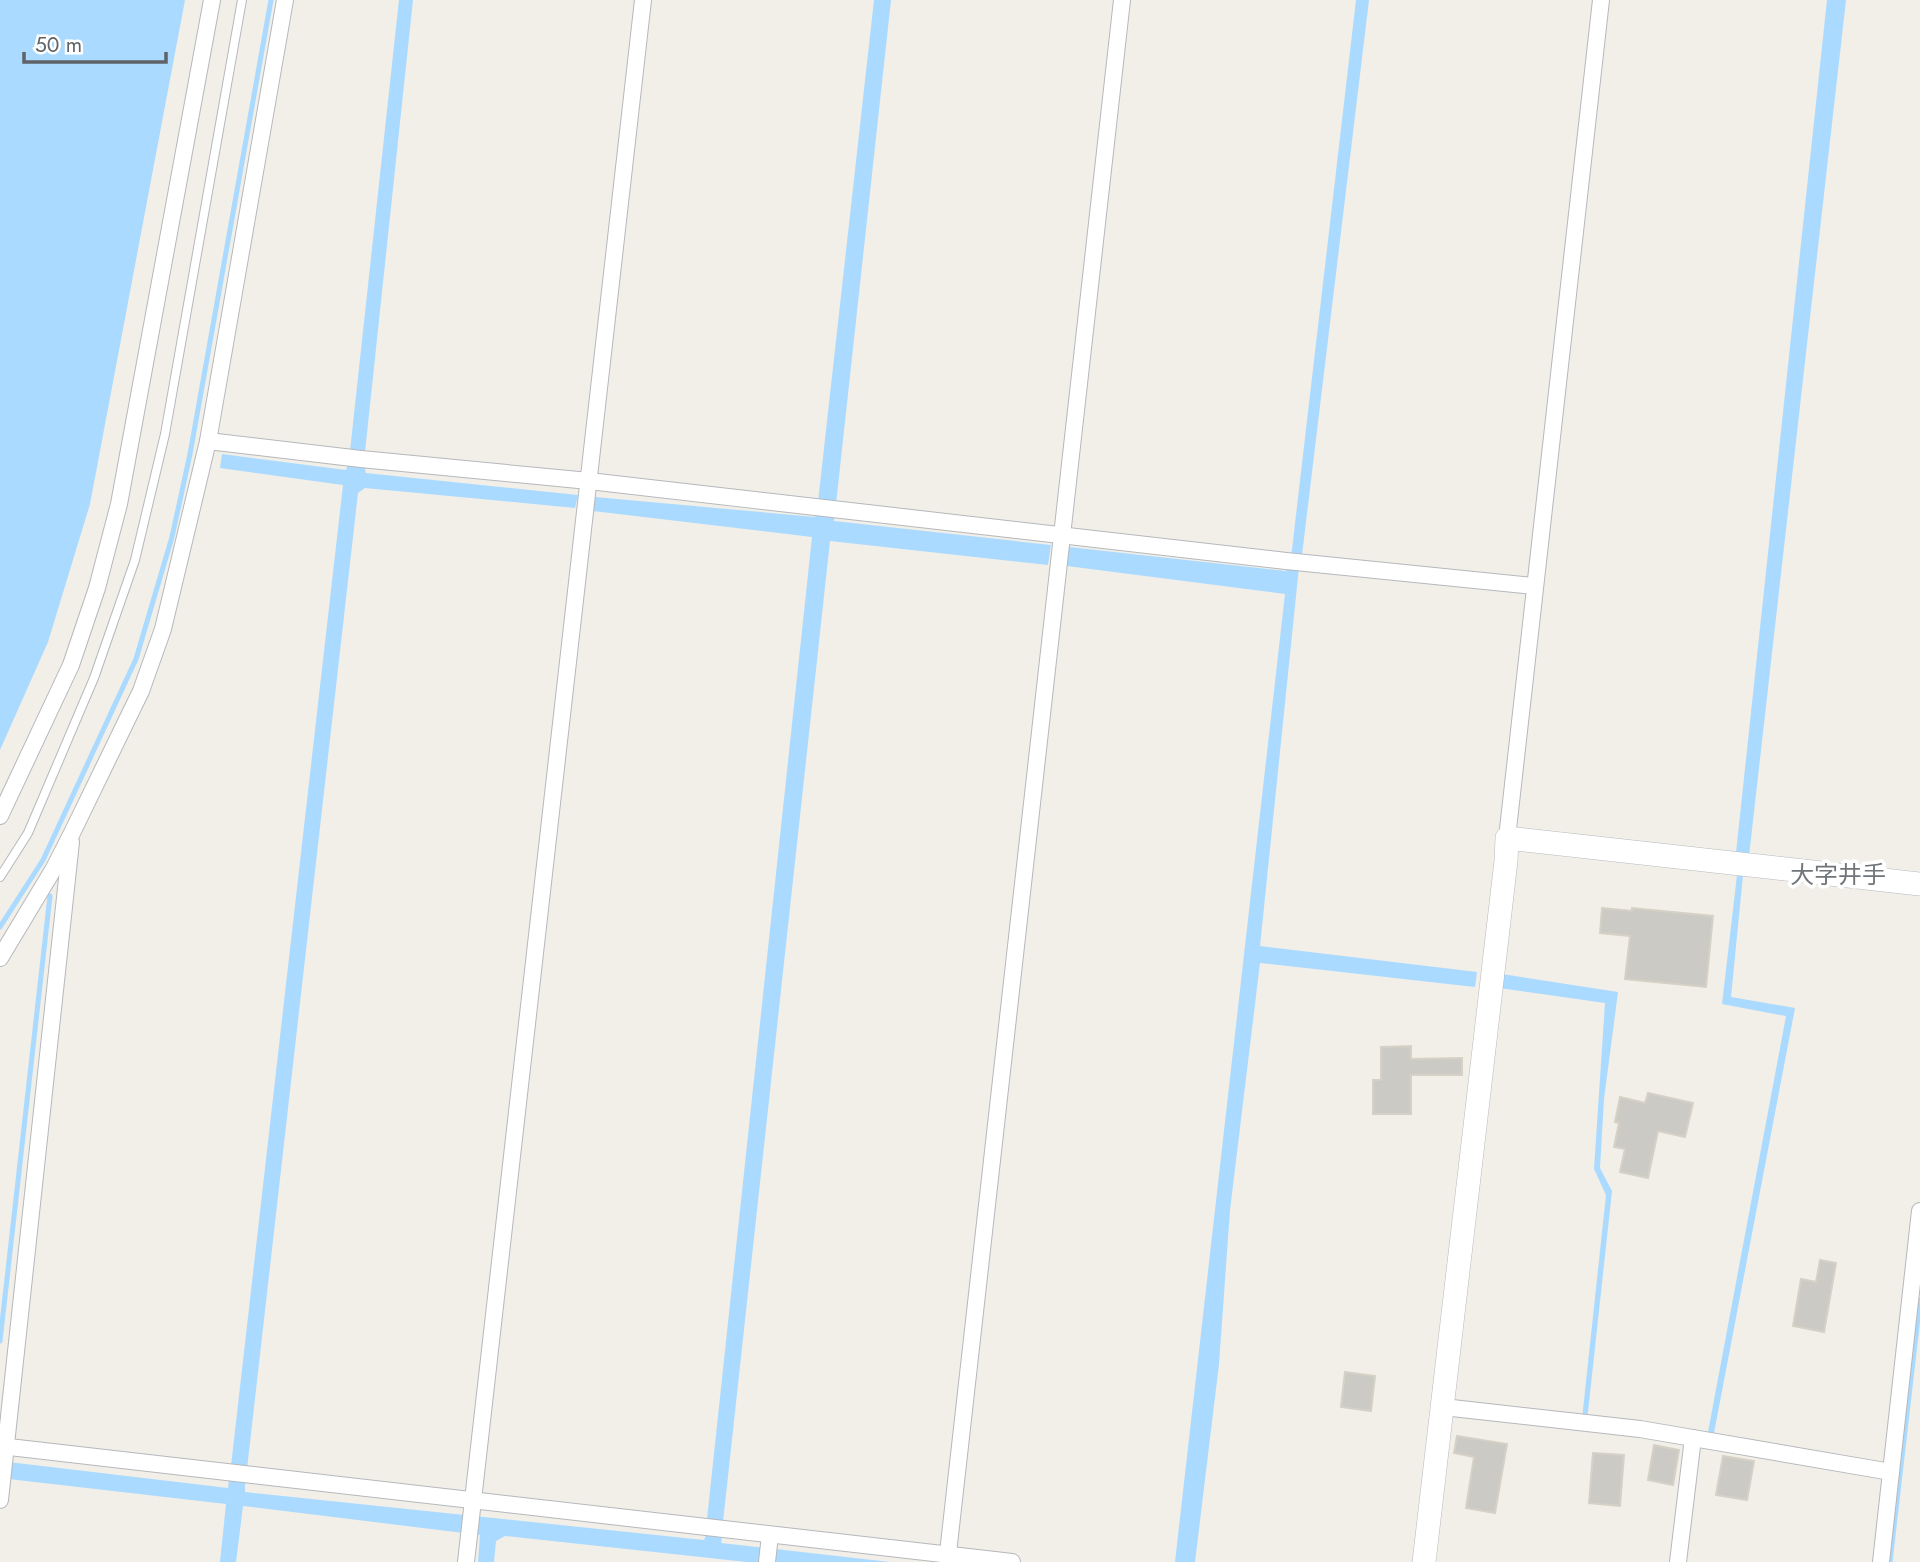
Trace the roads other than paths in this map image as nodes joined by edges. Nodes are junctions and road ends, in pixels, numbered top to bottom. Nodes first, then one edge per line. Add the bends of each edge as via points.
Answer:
1 (212, 0) edge
2 (242, 0) edge
3 (285, 0) edge
4 (643, 0) edge
5 (1122, 0) edge
6 (1601, 0) edge
7 (208, 440) junction
8 (589, 481) junction
9 (1059, 549) junction
10 (1534, 586) junction
11 (0, 816) edge
12 (72, 833) junction
13 (1507, 838) junction
14 (0, 877) edge
15 (1920, 884) edge
16 (0, 958) edge
17 (1920, 1211) edge
18 (1443, 1407) junction
19 (1693, 1438) junction
20 (3, 1451) edge
21 (1891, 1472) junction
22 (0, 1500) edge
23 (472, 1507) junction
24 (769, 1540) junction
25 (948, 1558) edge
26 (466, 1562) edge
27 (767, 1562) edge
28 (1012, 1562) edge
29 (1424, 1562) edge
30 (1678, 1562) edge
31 (1881, 1562) edge

1 - 11 street via 119,505 71,665
2 - 14 lane via 165,434 135,560 94,678 28,833
3 - 7 street
4 - 8 street
5 - 9 street
6 - 10 street
7 - 8 street
7 - 12 street via 163,629 141,691
8 - 9 street via 824,508
8 - 23 street
9 - 10 street via 1305,562
9 - 25 street
10 - 13 street
12 - 16 street
12 - 20 street
13 - 15 street
13 - 18 street
17 - 21 street
18 - 19 street
18 - 29 street
19 - 21 street
19 - 30 street
20 - 22 street
20 - 23 street via 238,1474
21 - 31 street
23 - 24 street
23 - 26 street
24 - 25 street
24 - 27 street
25 - 28 street

